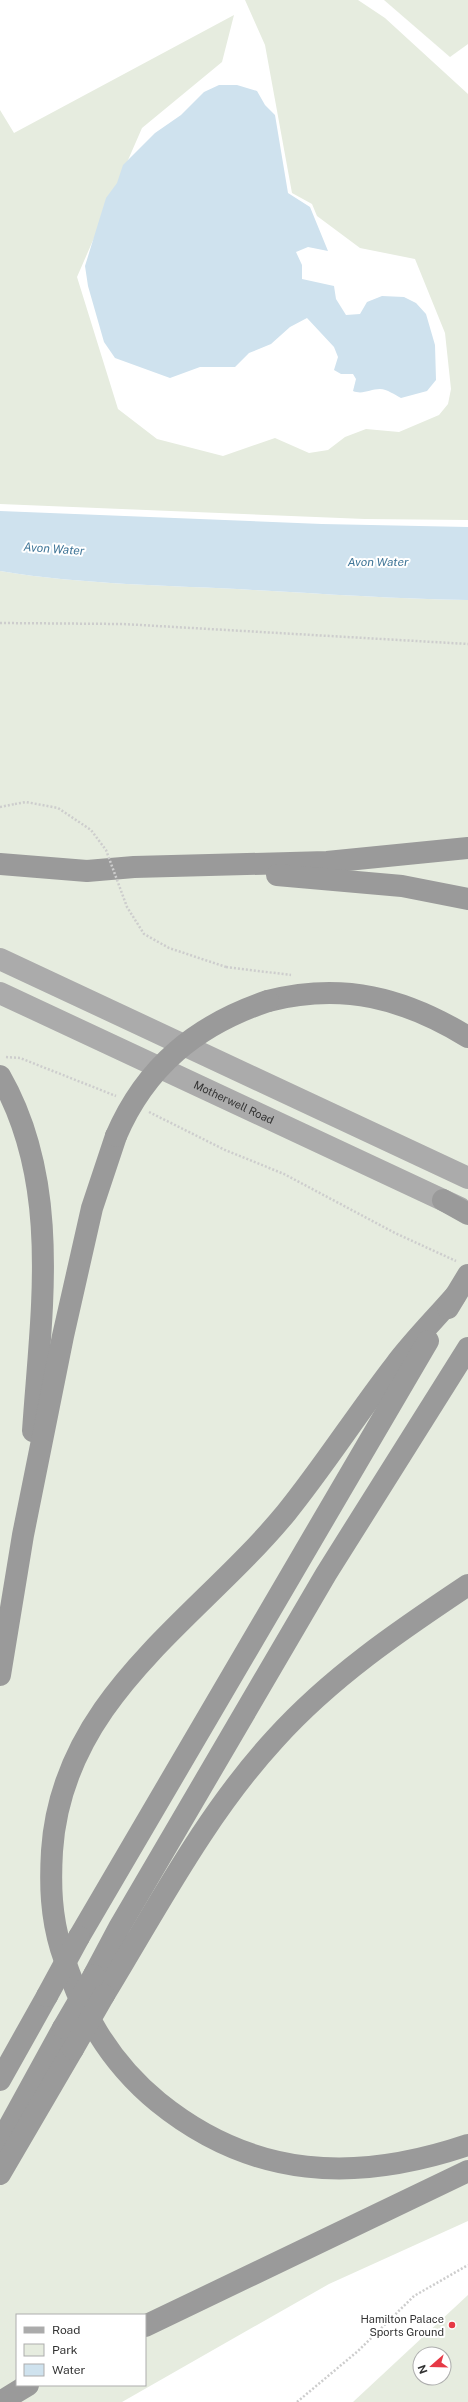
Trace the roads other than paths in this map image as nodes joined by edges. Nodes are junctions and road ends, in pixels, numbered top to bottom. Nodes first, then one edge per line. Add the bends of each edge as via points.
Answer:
1 (468, 848) edge
2 (0, 864) edge
3 (134, 867) junction
4 (468, 899) edge
5 (0, 959) edge
6 (0, 993) edge
7 (468, 1037) edge
8 (0, 1076) edge
9 (468, 1178) edge
10 (443, 1200) joint
11 (468, 1213) edge
12 (465, 1270) edge
13 (455, 1296) junction
14 (463, 1356) edge
15 (468, 1585) edge
16 (0, 1594) edge
17 (0, 1675) edge
18 (0, 2080) edge
19 (0, 2144) edge
20 (468, 2145) edge
21 (468, 2171) edge
22 (0, 2174) edge
23 (146, 2326) edge
24 (26, 2386) edge
25 (0, 2402) edge

1 - 3 highway via 327,862
2 - 3 highway via 87,871
3 - 4 highway via 402,886
5 - 9 main road
6 - 10 main road, Motherwell Road
7 - 17 highway, bridge via 416,1009 394,1001 360,995 308,994 268,1001 217,1022 181,1047 159,1068 142,1090 123,1119 92,1208 23,1535
8 - 16 highway via 28,1139 37,1174 43,1243 41,1311 31,1445
10 - 11 highway
12 - 13 highway
13 - 18 highway, bridge via 170,1779
13 - 20 highway via 397,1362 286,1512 260,1542 131,1672 104,1707 77,1752 64,1787 54,1832 51,1903 57,1935 70,1978 102,2042 139,2083 185,2123 218,2142 249,2154 285,2164 331,2169 402,2164
14 - 19 highway, bridge via 326,1574 120,1926
15 - 22 highway, bridge via 369,1653 306,1707 253,1764 188,1858 104,1995
21 - 23 highway
24 - 25 highway

